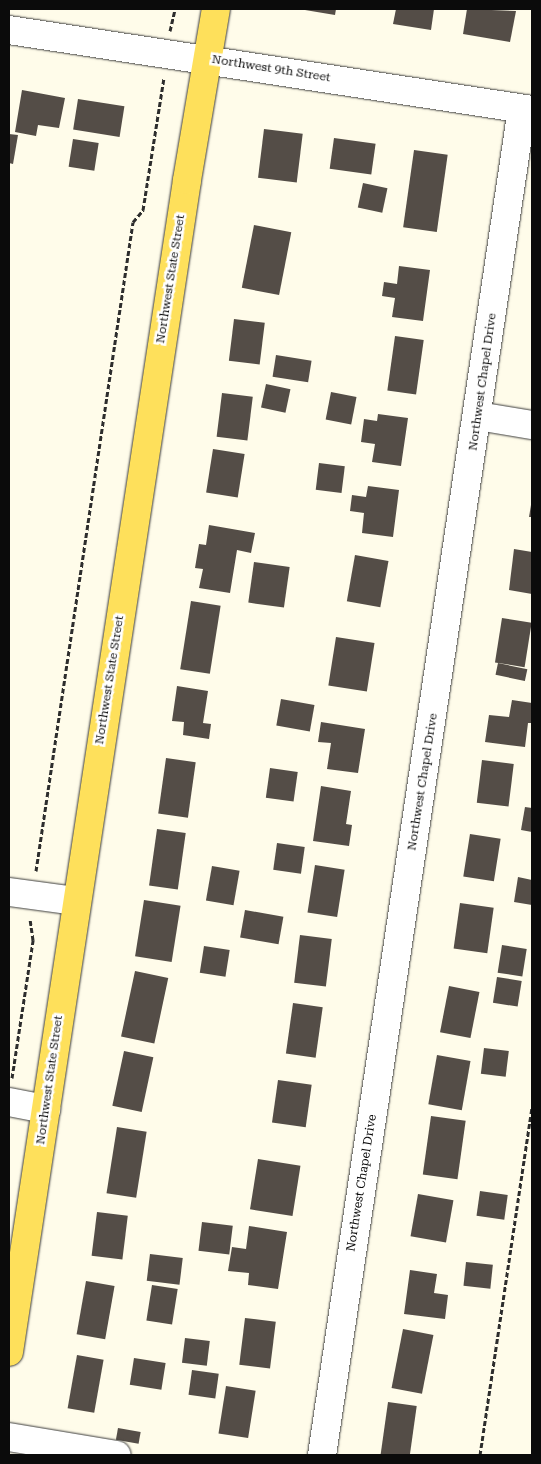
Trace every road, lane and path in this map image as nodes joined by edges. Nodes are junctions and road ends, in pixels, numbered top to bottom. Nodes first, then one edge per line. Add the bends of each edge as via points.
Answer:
1 (176, 9) edge
2 (216, 9) edge
3 (9, 30) edge
4 (167, 54) junction
5 (206, 59) junction
6 (527, 109) edge
7 (478, 416) junction
8 (532, 425) edge
9 (20, 894) edge
10 (75, 901) junction
11 (10, 1094) edge
12 (532, 1107) edge
13 (46, 1109) junction
14 (9, 1352) edge
15 (9, 1437) edge
16 (117, 1455) edge
17 (322, 1455) edge
18 (480, 1455) edge

1 - 4 path
2 - 5 main road, Northwest State Street
3 - 4 street, Northwest 9th Street
4 - 5 street, Northwest 9th Street
4 - 9 path via 143,210 134,222
5 - 6 street, Northwest 9th Street
5 - 10 main road, Northwest State Street
6 - 7 street, Northwest Chapel Drive
7 - 8 street
7 - 17 street, Northwest Chapel Drive
9 - 10 street
9 - 11 path via 34,940
10 - 13 main road, Northwest State Street
11 - 13 street
12 - 18 path
13 - 14 main road, Northwest State Street
15 - 16 street

